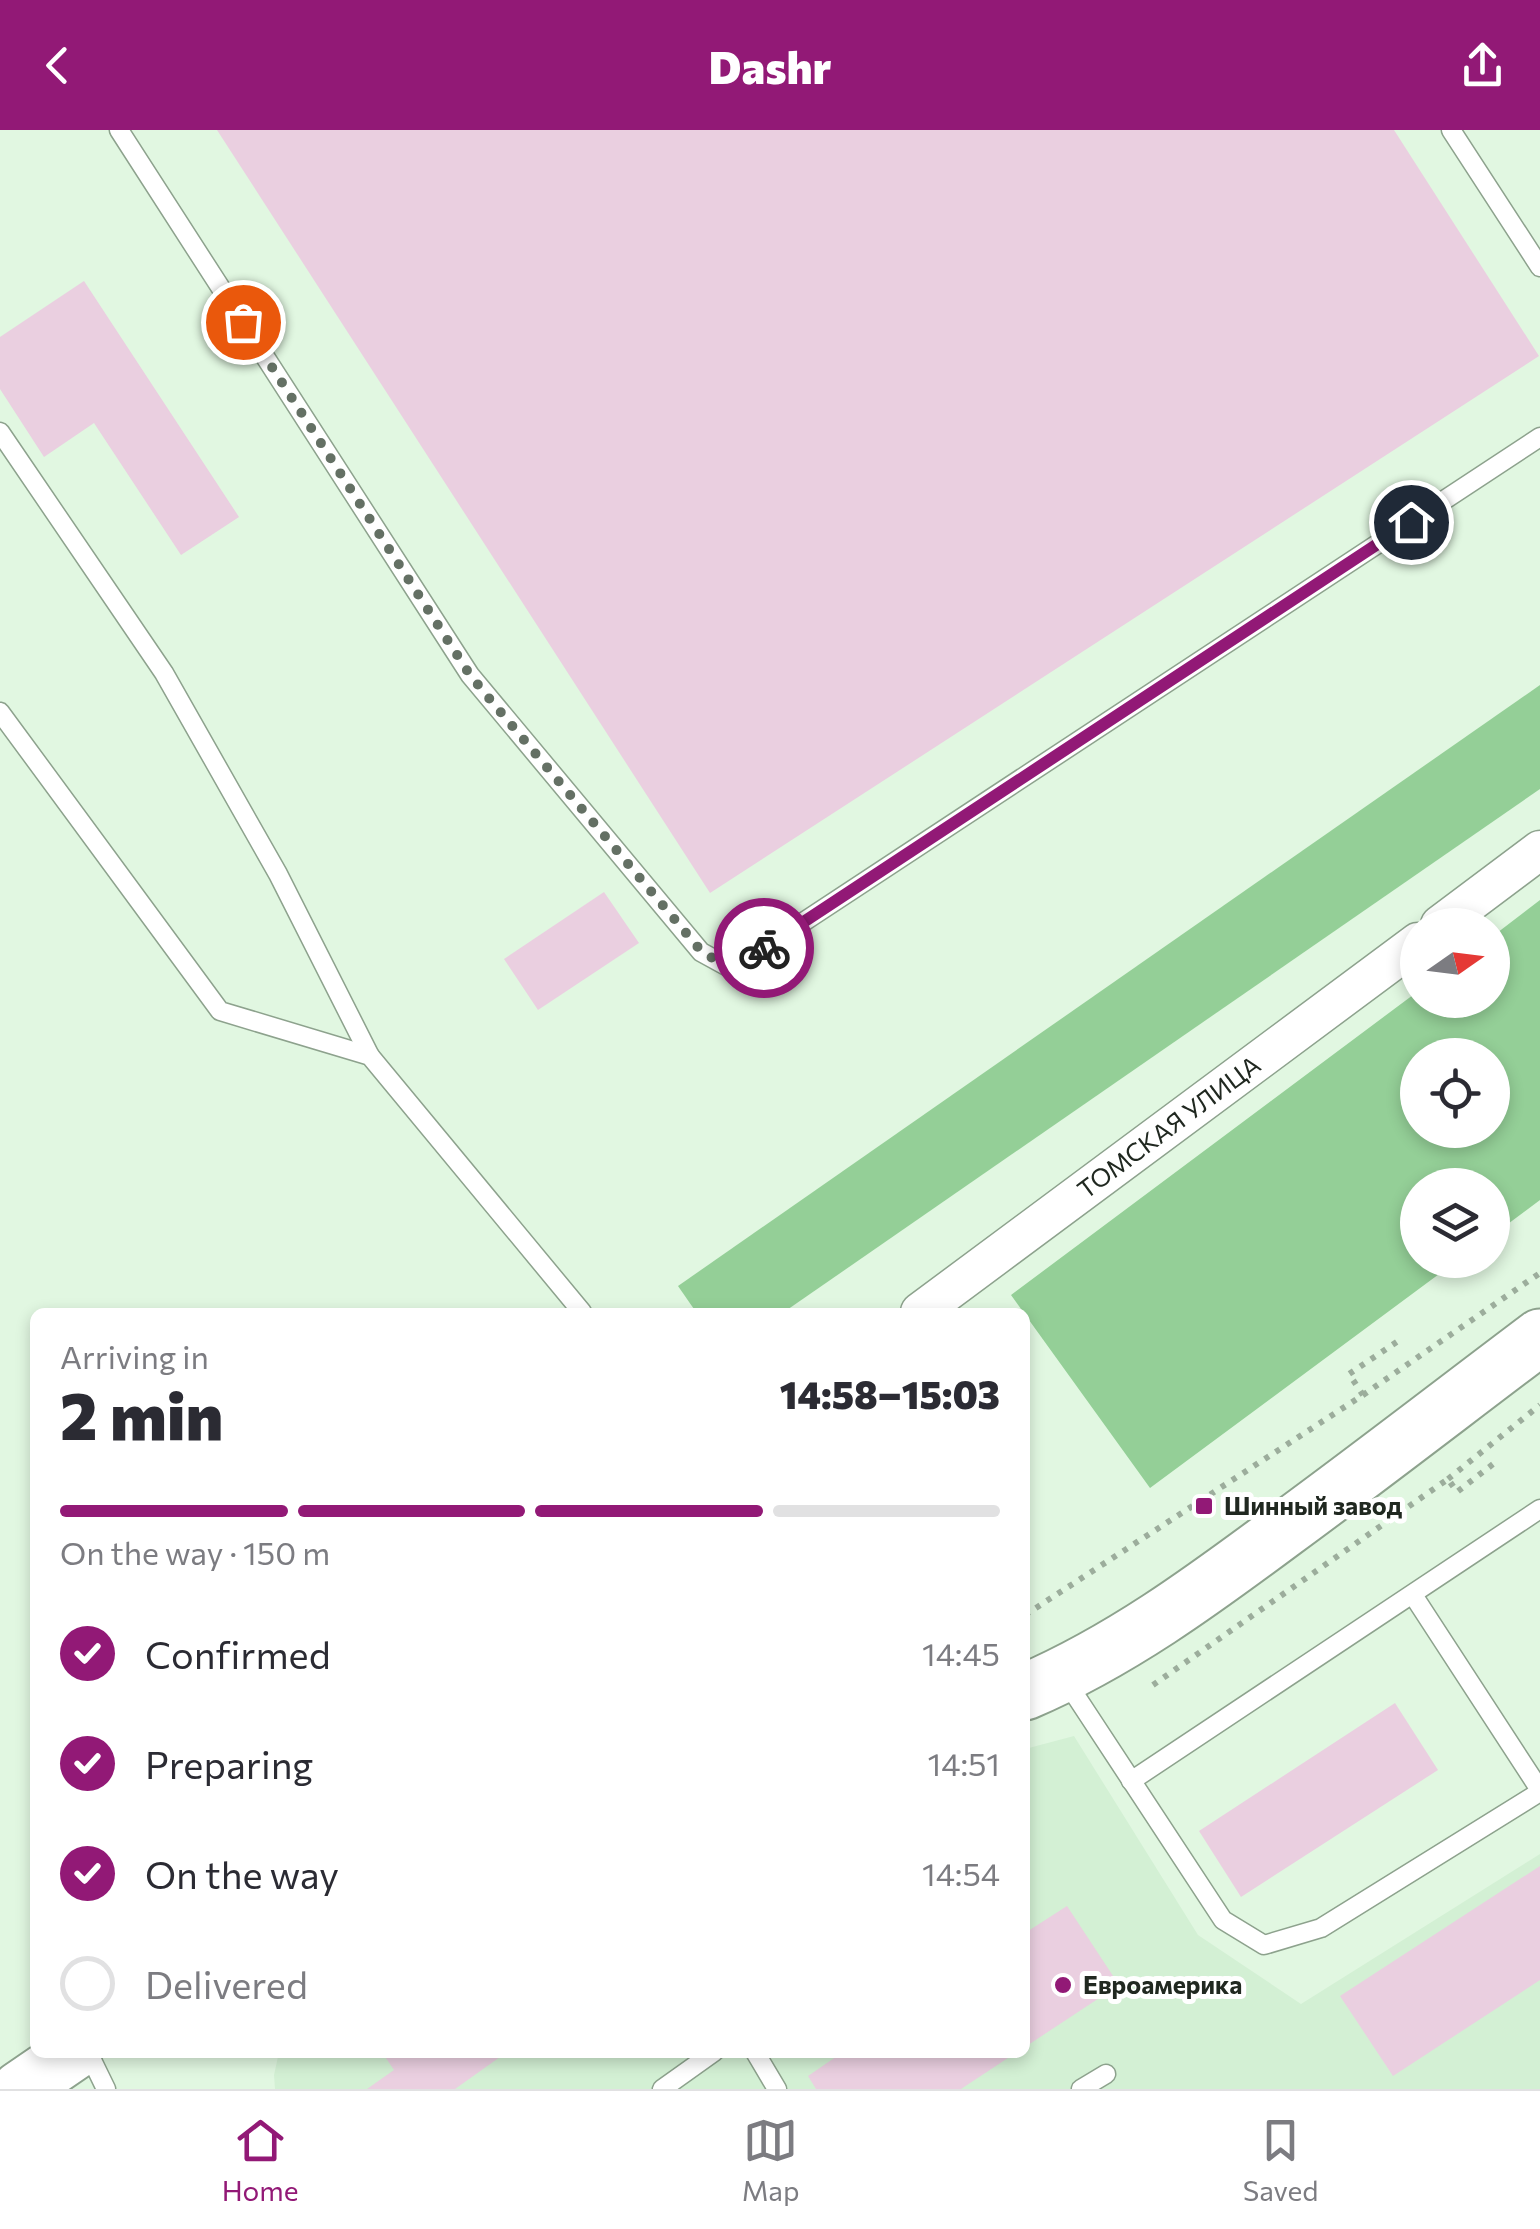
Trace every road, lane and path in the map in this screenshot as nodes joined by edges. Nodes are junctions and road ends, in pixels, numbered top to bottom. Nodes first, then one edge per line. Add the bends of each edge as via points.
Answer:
1 (119, 130) edge
2 (1451, 130) edge
3 (1540, 266) edge
4 (0, 432) edge
5 (1540, 437) edge
6 (0, 712) edge
7 (1540, 850) edge
8 (1463, 908) edge
9 (1400, 955) edge
10 (370, 1056) junction
11 (1540, 1273) edge
12 (579, 1308) edge
13 (925, 1308) edge
14 (1540, 1337) edge
15 (1398, 1341) dead end
16 (1362, 1395) junction
17 (1540, 1405) edge
18 (1497, 1461) dead end
19 (1448, 1479) junction
20 (1540, 1509) edge
21 (1413, 1595) junction
22 (1030, 1612) edge
23 (1044, 1684) edge
24 (1153, 1685) dead end
25 (1131, 1781) junction
26 (1540, 1791) edge
27 (65, 2058) edge
28 (91, 2058) edge
29 (706, 2058) edge
30 (759, 2058) edge
31 (1106, 2074) dead end
32 (20, 2089) edge
33 (106, 2089) edge
34 (662, 2089) edge
35 (777, 2089) edge
36 (1081, 2089) edge

1 - 5 lane via 470,675 702,952 732,969
2 - 3 lane
4 - 10 lane via 164,673 278,874
6 - 10 lane via 220,1010
7 - 8 street
9 - 13 street, ТОМСКАЯ УЛИЦА
10 - 12 lane
11 - 16 path
14 - 23 main road via 1238,1564 1157,1620
15 - 16 path via 1349,1374
16 - 22 path
17 - 19 path
18 - 19 path via 1457,1492
19 - 24 path
20 - 21 lane
21 - 25 lane
21 - 26 lane
23 - 25 lane
25 - 26 lane via 1223,1920 1264,1945 1321,1928
27 - 32 main road
28 - 33 lane
29 - 34 lane
30 - 35 lane
31 - 36 lane

